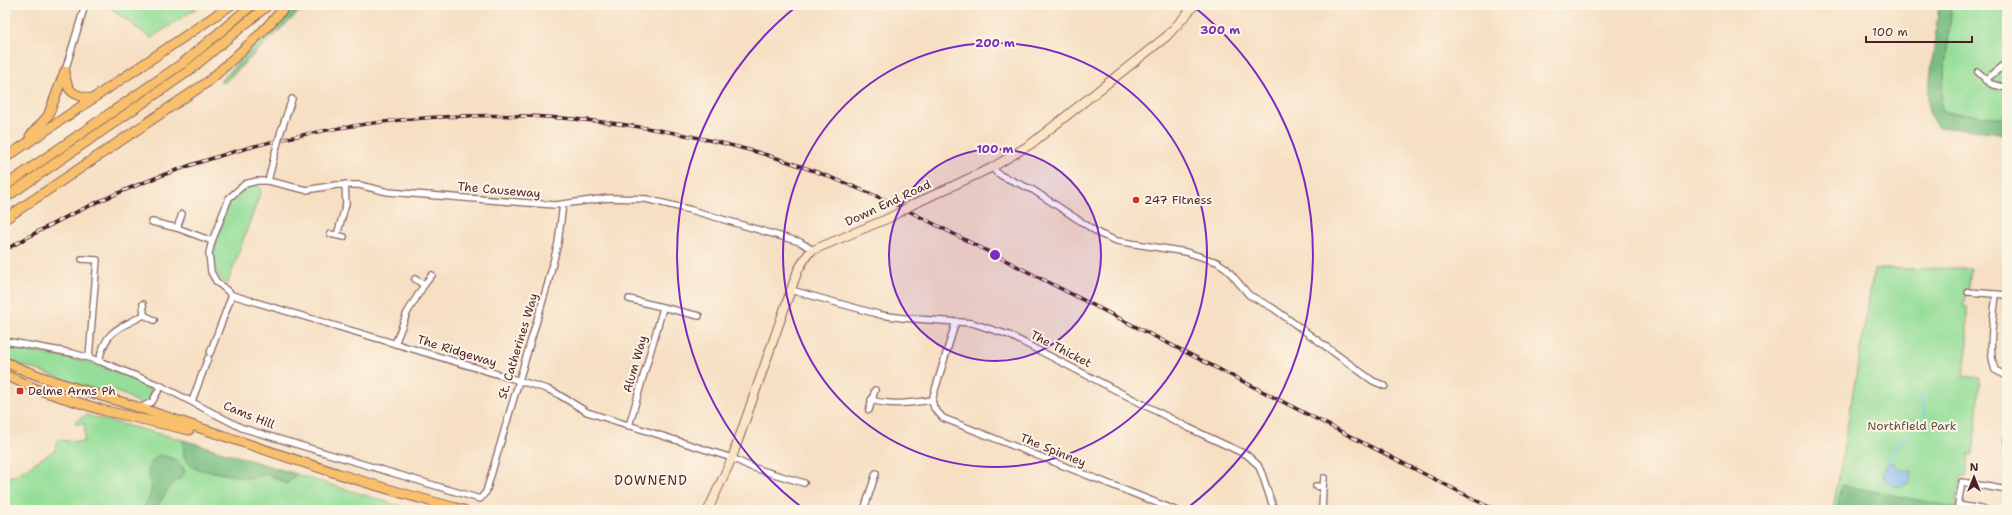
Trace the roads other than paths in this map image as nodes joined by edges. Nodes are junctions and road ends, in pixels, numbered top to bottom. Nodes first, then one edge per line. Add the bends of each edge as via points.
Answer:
1 (85, 5) edge
2 (231, 5) edge
3 (252, 5) edge
4 (268, 5) edge
5 (287, 5) edge
6 (1195, 5) edge
7 (2007, 63) edge
8 (64, 71) junction
9 (1978, 72) dead end
10 (1985, 80) junction
11 (2007, 88) edge
12 (92, 99) junction
13 (292, 99) dead end
14 (15, 151) junction
15 (5, 158) edge
16 (993, 167) junction
17 (268, 181) junction
18 (345, 184) junction
19 (5, 186) edge
20 (5, 198) edge
21 (563, 204) junction
22 (182, 214) dead end
23 (5, 219) edge
24 (152, 222) dead end
25 (177, 228) junction
26 (330, 234) dead end
27 (338, 235) junction
28 (344, 237) dead end
29 (212, 241) junction
30 (814, 250) junction
31 (82, 259) dead end
32 (432, 274) dead end
33 (415, 279) dead end
34 (424, 285) junction
35 (791, 290) junction
36 (1968, 292) dead end
37 (1996, 294) junction
38 (232, 295) junction
39 (2007, 295) edge
40 (629, 299) dead end
41 (143, 304) dead end
42 (663, 308) junction
43 (144, 314) junction
44 (699, 316) dead end
45 (154, 320) dead end
46 (956, 321) junction
47 (5, 341) edge
48 (395, 344) junction
49 (89, 357) junction
50 (100, 361) junction
51 (5, 362) edge
52 (5, 375) edge
53 (2007, 376) edge
54 (518, 380) junction
55 (161, 386) junction
56 (1385, 386) dead end
57 (875, 390) dead end
58 (2007, 395) edge
59 (871, 400) junction
60 (932, 400) junction
61 (192, 401) junction
62 (140, 408) junction
63 (868, 410) dead end
64 (629, 426) junction
65 (224, 437) junction
66 (2007, 442) edge
67 (732, 458) junction
68 (876, 473) dead end
69 (1324, 478) dead end
70 (804, 483) dead end
71 (1316, 486) dead end
72 (1323, 487) junction
73 (2007, 490) edge
74 (486, 492) joint
75 (464, 510) edge
76 (708, 510) edge
77 (864, 510) edge
78 (1175, 510) edge
79 (1274, 510) edge
80 (1322, 510) edge
81 (1986, 510) edge

1 - 8 street
2 - 12 main road
3 - 19 main road via 183,63
4 - 20 main road via 186,73
5 - 23 main road via 209,81
6 - 16 street, Down End Road via 1167,36 1138,60 1031,144
7 - 10 street
8 - 12 main road via 67,84 73,93
8 - 14 main road via 45,121
9 - 10 street
10 - 11 street
12 - 14 main road
13 - 17 street, bridge
14 - 15 main road
16 - 30 street, Down End Road, bridge via 888,218
16 - 56 street via 1002,176 1033,190 1100,234 1117,241 1186,252 1217,262 1226,268 1250,295 1273,308 1373,381
17 - 18 street, The Causeway via 306,190
17 - 29 street, The Causeway via 245,184 229,198
18 - 21 street, The Causeway via 388,192
18 - 27 street via 346,204
21 - 30 street, The Causeway via 608,198 646,199 800,242
21 - 54 street, St. Catherines Way via 555,258
22 - 25 street
24 - 25 street
25 - 29 street
26 - 27 street
27 - 28 street
29 - 38 street, The Ridgeway via 209,253 211,272 219,285
30 - 35 street, Down End Road via 803,261
31 - 49 street via 97,260
32 - 34 street
33 - 34 street
34 - 48 street via 407,313
35 - 46 street, The Thicket via 881,315
35 - 67 street, Down End Road
36 - 37 street
37 - 39 street
37 - 53 street via 1992,364 1995,370
38 - 48 street, The Ridgeway
38 - 61 street
40 - 42 street
41 - 43 street
42 - 44 street
42 - 64 street, Alum Way
43 - 45 street
43 - 50 street via 110,335 103,346
46 - 60 street
46 - 79 street, The Thicket via 972,323 1009,335 1189,428 1247,455 1258,465
47 - 49 street, Cams Hill
48 - 54 street, The Ridgeway
49 - 50 street, Cams Hill
50 - 55 street, Cams Hill
51 - 62 main road
52 - 65 main road via 39,390 102,410
54 - 64 street, The Ridgeway via 556,392 587,412
54 - 74 street, St. Catherines Way
55 - 61 street, Cams Hill
55 - 62 street via 152,402
57 - 59 street
58 - 66 street
59 - 60 street via 886,404 908,404
59 - 63 street
60 - 78 street, The Spinney via 934,408 943,418
61 - 74 street, Cams Hill via 242,428 279,440 370,465 476,499 482,498
62 - 65 main road
64 - 67 street, The Ridgeway
65 - 75 main road
67 - 70 street, The Ridgeway via 751,467
67 - 76 street, Down End Road
68 - 77 street
69 - 72 street
71 - 72 street
72 - 80 street
73 - 81 street via 1962,482 1958,505

